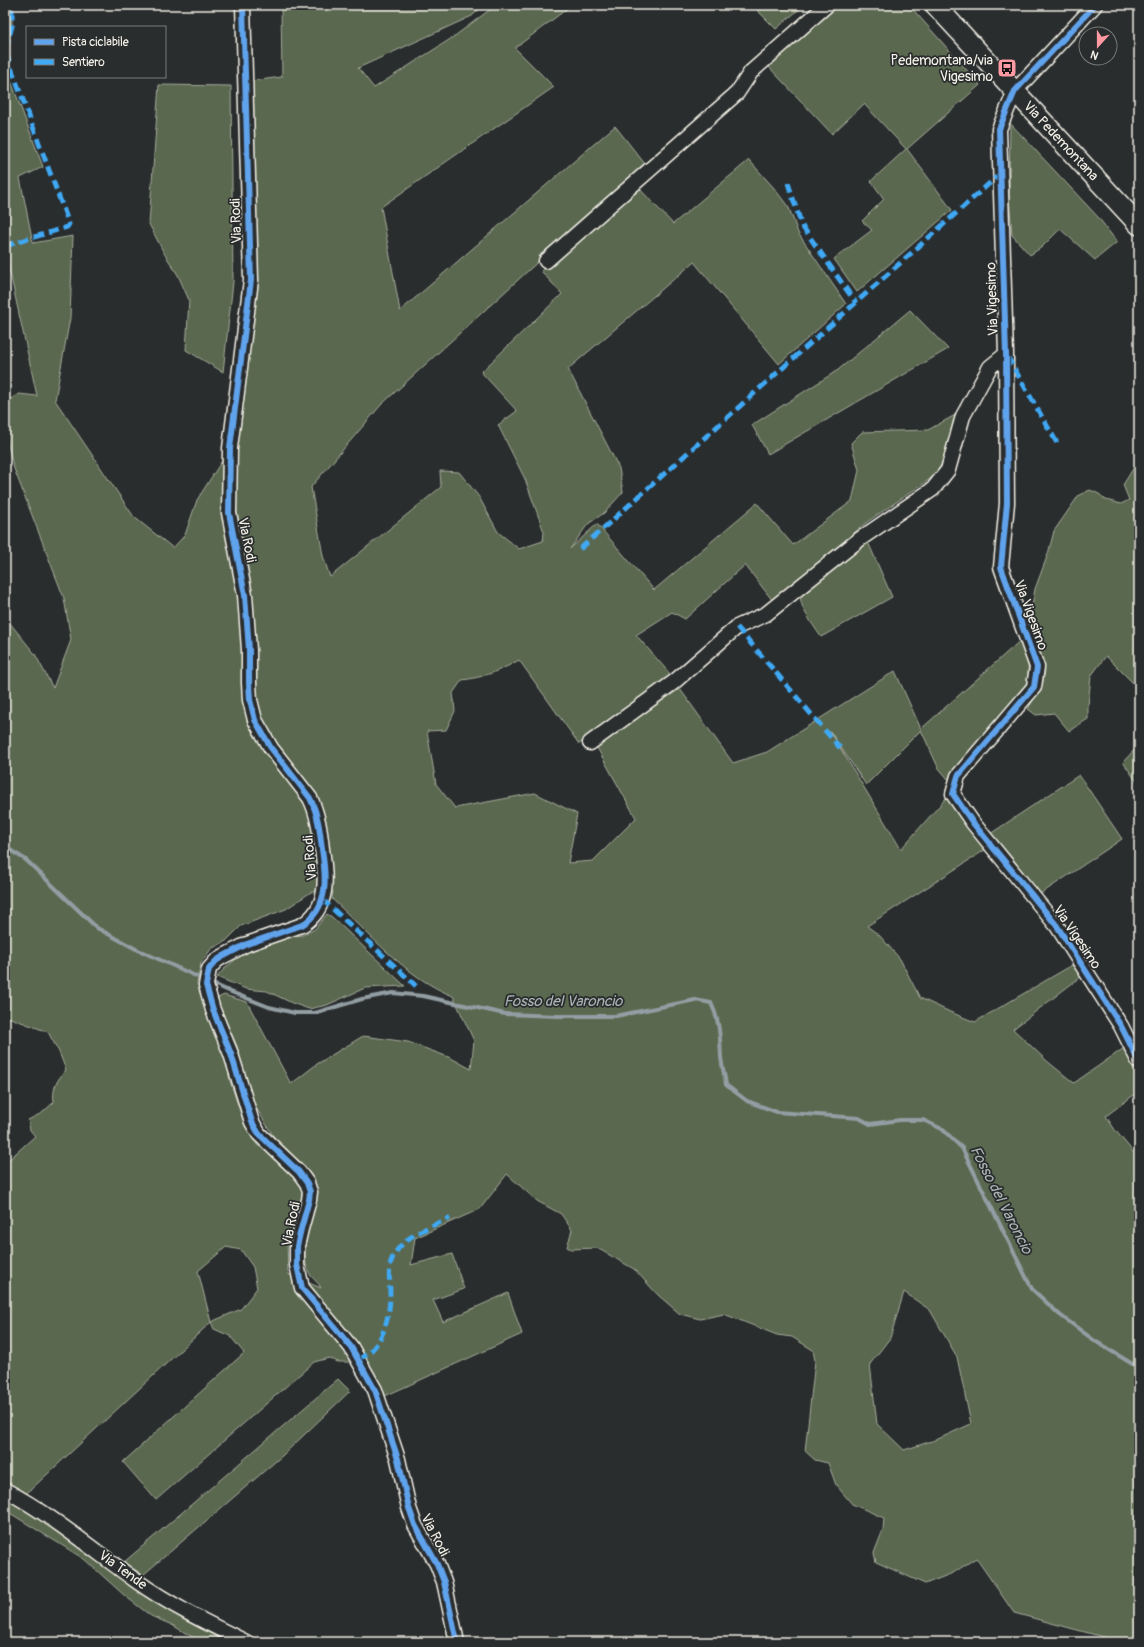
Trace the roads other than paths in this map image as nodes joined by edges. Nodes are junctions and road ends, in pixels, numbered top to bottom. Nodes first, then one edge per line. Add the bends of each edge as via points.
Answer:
1 (243, 5) edge
2 (827, 5) edge
3 (935, 5) edge
4 (1095, 5) edge
5 (1015, 91) junction
6 (1139, 225) edge
7 (546, 261) dead end
8 (1006, 354) junction
9 (590, 743) dead end
10 (1139, 1062) edge
11 (5, 1490) edge
12 (246, 1642) edge
13 (457, 1642) edge

1 - 13 street, Via Rodi via 251,280 230,448 229,513 245,595 249,689 255,720 271,748 314,806 320,832 325,886 317,911 308,921 247,944 216,961 209,969 206,986 252,1122 259,1134 307,1183 310,1192 301,1229 297,1265 302,1288 351,1347 375,1390 398,1458 415,1525 444,1582
2 - 7 street via 751,72 737,93
3 - 5 street, Via Pedemontana
4 - 5 street
5 - 6 street, Via Pedemontana
5 - 8 street, Via Vigesimo via 999,129
8 - 9 street via 990,367 963,416 948,470 933,489 860,539 766,614 737,627 674,682
8 - 10 street, Via Vigesimo via 1007,503 1001,567 1037,667 1034,687 958,776 953,794 973,823 1057,926 1122,1026
11 - 12 street, Via Tende via 51,1518 160,1597

